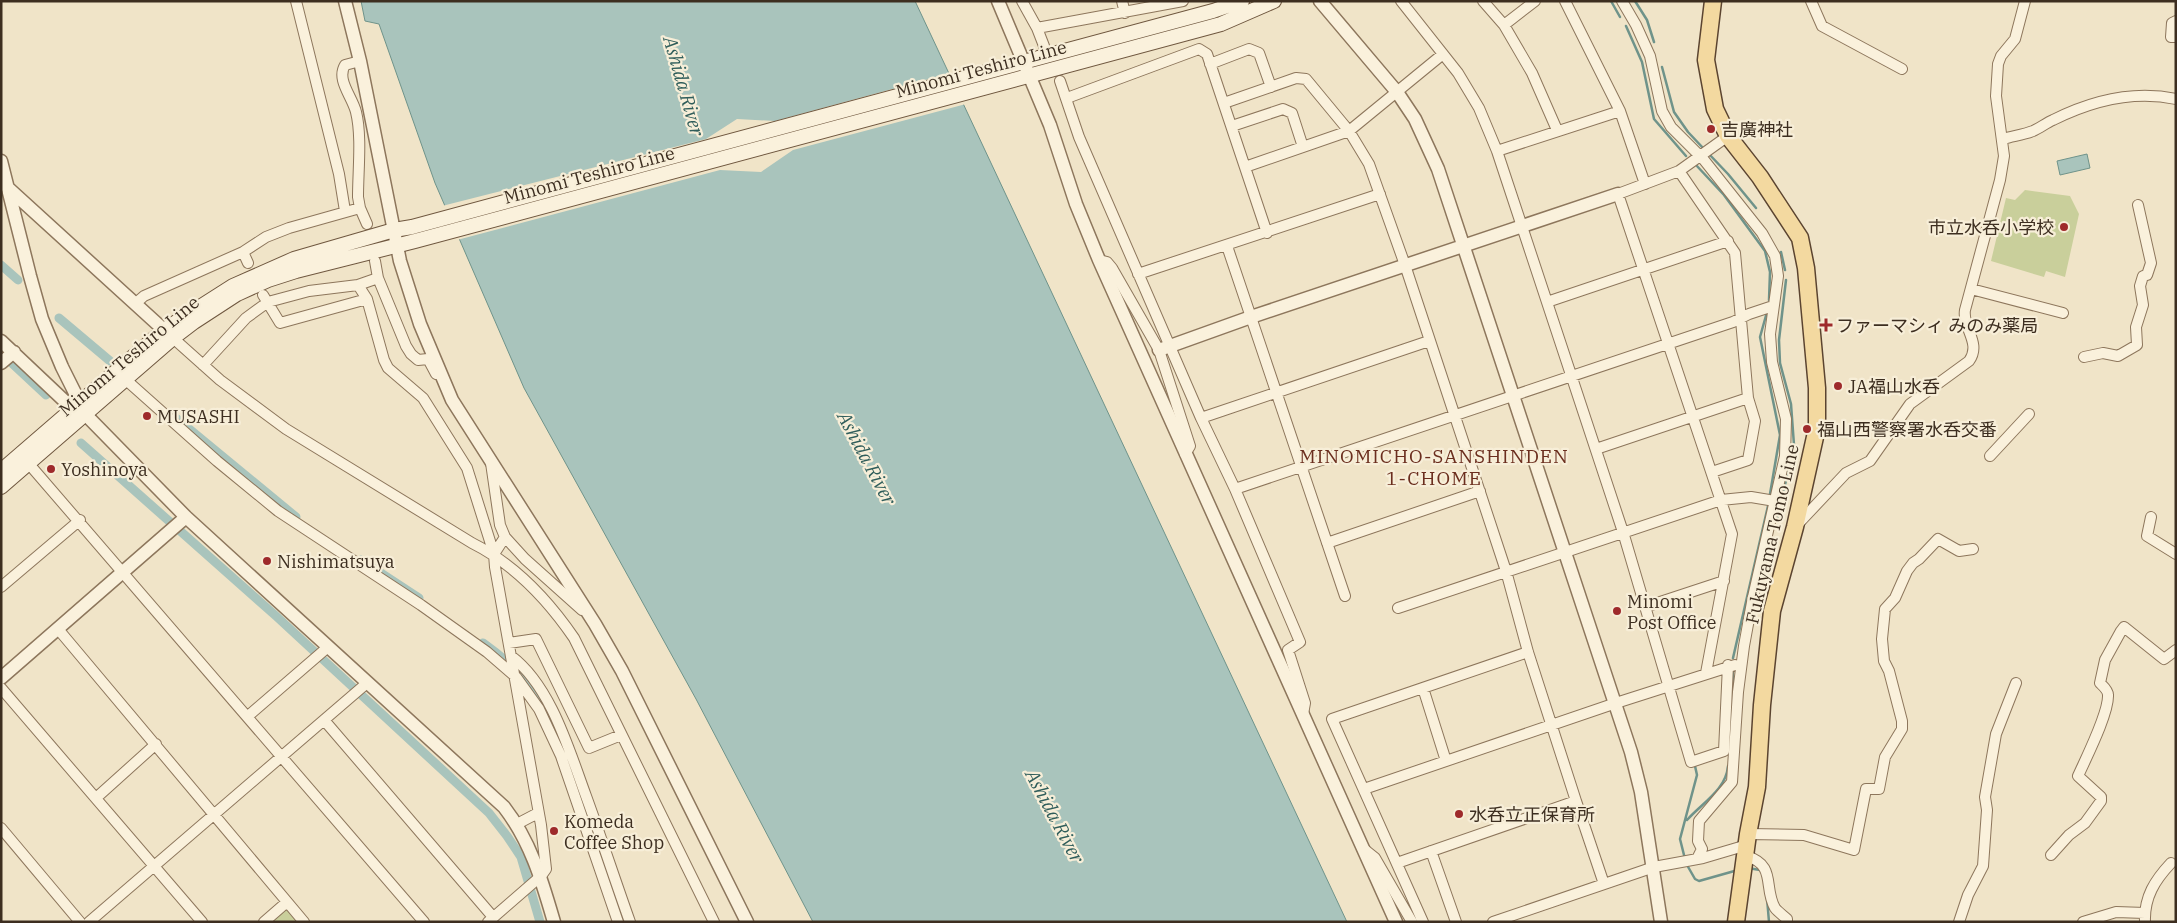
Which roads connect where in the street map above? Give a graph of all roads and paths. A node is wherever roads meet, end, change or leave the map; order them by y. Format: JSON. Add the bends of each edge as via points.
{"nodes":[{"id":1,"x":296,"y":1,"type":"edge"},
{"id":2,"x":345,"y":1,"type":"edge"},
{"id":3,"x":998,"y":1,"type":"edge"},
{"id":4,"x":1022,"y":1,"type":"edge"},
{"id":5,"x":1122,"y":1,"type":"edge"},
{"id":6,"x":1183,"y":1,"type":"edge"},
{"id":7,"x":1242,"y":1,"type":"edge"},
{"id":8,"x":1274,"y":1,"type":"edge"},
{"id":9,"x":1320,"y":1,"type":"edge"},
{"id":10,"x":1401,"y":1,"type":"edge"},
{"id":11,"x":1483,"y":1,"type":"edge"},
{"id":12,"x":1534,"y":1,"type":"edge"},
{"id":13,"x":1565,"y":1,"type":"edge"},
{"id":14,"x":1622,"y":1,"type":"edge"},
{"id":15,"x":1713,"y":1,"type":"edge"},
{"id":16,"x":1810,"y":1,"type":"edge"},
{"id":17,"x":2025,"y":1,"type":"edge"},
{"id":18,"x":1125,"y":13,"type":"junction"},
{"id":19,"x":2176,"y":21,"type":"edge"},
{"id":20,"x":1504,"y":26,"type":"junction"},
{"id":21,"x":1036,"y":28,"type":"junction"},
{"id":22,"x":2176,"y":37,"type":"edge"},
{"id":23,"x":1044,"y":46,"type":"dead end"},
{"id":24,"x":1443,"y":54,"type":"junction"},
{"id":25,"x":360,"y":61,"type":"junction"},
{"id":26,"x":1210,"y":64,"type":"junction"},
{"id":27,"x":1027,"y":69,"type":"junction"},
{"id":28,"x":1902,"y":69,"type":"dead end"},
{"id":29,"x":1007,"y":75,"type":"junction"},
{"id":30,"x":1060,"y":81,"type":"dead end"},
{"id":31,"x":1271,"y":87,"type":"junction"},
{"id":32,"x":1397,"y":92,"type":"junction"},
{"id":33,"x":1067,"y":98,"type":"junction"},
{"id":34,"x":2176,"y":99,"type":"edge"},
{"id":35,"x":1224,"y":103,"type":"junction"},
{"id":36,"x":1620,"y":110,"type":"junction"},
{"id":37,"x":1232,"y":126,"type":"junction"},
{"id":38,"x":1557,"y":130,"type":"junction"},
{"id":39,"x":1349,"y":131,"type":"junction"},
{"id":40,"x":1728,"y":136,"type":"junction"},
{"id":41,"x":2003,"y":138,"type":"junction"},
{"id":42,"x":1303,"y":147,"type":"junction"},
{"id":43,"x":1496,"y":151,"type":"junction"},
{"id":44,"x":1705,"y":153,"type":"junction"},
{"id":45,"x":1,"y":161,"type":"edge"},
{"id":46,"x":1246,"y":167,"type":"junction"},
{"id":47,"x":1679,"y":171,"type":"junction"},
{"id":48,"x":1645,"y":184,"type":"junction"},
{"id":49,"x":5,"y":186,"type":"edge"},
{"id":50,"x":1380,"y":194,"type":"junction"},
{"id":51,"x":1618,"y":194,"type":"junction"},
{"id":52,"x":2138,"y":205,"type":"dead end"},
{"id":53,"x":360,"y":208,"type":"junction"},
{"id":54,"x":345,"y":211,"type":"junction"},
{"id":55,"x":367,"y":224,"type":"dead end"},
{"id":56,"x":1521,"y":227,"type":"junction"},
{"id":57,"x":394,"y":230,"type":"junction"},
{"id":58,"x":1267,"y":233,"type":"junction"},
{"id":59,"x":1728,"y":241,"type":"junction"},
{"id":60,"x":398,"y":244,"type":"junction"},
{"id":61,"x":1227,"y":246,"type":"junction"},
{"id":62,"x":1463,"y":247,"type":"junction"},
{"id":63,"x":243,"y":252,"type":"junction"},
{"id":64,"x":1100,"y":260,"type":"junction"},
{"id":65,"x":375,"y":261,"type":"dead end"},
{"id":66,"x":248,"y":263,"type":"dead end"},
{"id":67,"x":1405,"y":265,"type":"junction"},
{"id":68,"x":1644,"y":269,"type":"junction"},
{"id":69,"x":1138,"y":274,"type":"junction"},
{"id":70,"x":378,"y":278,"type":"junction"},
{"id":71,"x":358,"y":285,"type":"junction"},
{"id":72,"x":1971,"y":289,"type":"junction"},
{"id":73,"x":265,"y":298,"type":"junction"},
{"id":74,"x":367,"y":298,"type":"junction"},
{"id":75,"x":1547,"y":302,"type":"junction"},
{"id":76,"x":136,"y":303,"type":"junction"},
{"id":77,"x":1770,"y":307,"type":"dead end"},
{"id":78,"x":2063,"y":313,"type":"dead end"},
{"id":79,"x":1251,"y":317,"type":"junction"},
{"id":80,"x":1741,"y":318,"type":"junction"},
{"id":81,"x":169,"y":334,"type":"junction"},
{"id":82,"x":1,"y":341,"type":"edge"},
{"id":83,"x":1429,"y":342,"type":"junction"},
{"id":84,"x":1669,"y":343,"type":"junction"},
{"id":85,"x":1164,"y":348,"type":"junction"},
{"id":86,"x":14,"y":352,"type":"junction"},
{"id":87,"x":2084,"y":357,"type":"dead end"},
{"id":88,"x":1,"y":363,"type":"edge"},
{"id":89,"x":203,"y":365,"type":"junction"},
{"id":90,"x":1572,"y":375,"type":"junction"},
{"id":91,"x":124,"y":379,"type":"junction"},
{"id":92,"x":1277,"y":393,"type":"junction"},
{"id":93,"x":1513,"y":395,"type":"junction"},
{"id":94,"x":1748,"y":398,"type":"junction"},
{"id":95,"x":452,"y":400,"type":"junction"},
{"id":96,"x":76,"y":404,"type":"junction"},
{"id":97,"x":86,"y":414,"type":"junction"},
{"id":98,"x":2029,"y":414,"type":"dead end"},
{"id":99,"x":1454,"y":415,"type":"junction"},
{"id":100,"x":1694,"y":417,"type":"junction"},
{"id":101,"x":1200,"y":418,"type":"junction"},
{"id":102,"x":1596,"y":448,"type":"junction"},
{"id":103,"x":1185,"y":454,"type":"junction"},
{"id":104,"x":1990,"y":456,"type":"dead end"},
{"id":105,"x":491,"y":460,"type":"junction"},
{"id":106,"x":29,"y":464,"type":"junction"},
{"id":107,"x":1301,"y":466,"type":"junction"},
{"id":108,"x":1,"y":471,"type":"edge"},
{"id":109,"x":1712,"y":472,"type":"junction"},
{"id":110,"x":1,"y":487,"type":"edge"},
{"id":111,"x":1235,"y":489,"type":"junction"},
{"id":112,"x":1480,"y":491,"type":"junction"},
{"id":113,"x":1721,"y":500,"type":"junction"},
{"id":114,"x":1775,"y":502,"type":"junction"},
{"id":115,"x":186,"y":517,"type":"junction"},
{"id":116,"x":2151,"y":517,"type":"dead end"},
{"id":117,"x":80,"y":520,"type":"junction"},
{"id":118,"x":1795,"y":527,"type":"junction"},
{"id":119,"x":1623,"y":532,"type":"junction"},
{"id":120,"x":505,"y":537,"type":"junction"},
{"id":121,"x":1327,"y":543,"type":"junction"},
{"id":122,"x":1973,"y":549,"type":"dead end"},
{"id":123,"x":1565,"y":551,"type":"junction"},
{"id":124,"x":494,"y":554,"type":"junction"},
{"id":125,"x":2176,"y":554,"type":"edge"},
{"id":126,"x":1506,"y":571,"type":"junction"},
{"id":127,"x":123,"y":572,"type":"junction"},
{"id":128,"x":1724,"y":581,"type":"junction"},
{"id":129,"x":1,"y":587,"type":"edge"},
{"id":130,"x":1345,"y":596,"type":"dead end"},
{"id":131,"x":1398,"y":608,"type":"dead end"},
{"id":132,"x":1645,"y":608,"type":"junction"},
{"id":133,"x":595,"y":624,"type":"junction"},
{"id":134,"x":58,"y":629,"type":"junction"},
{"id":135,"x":509,"y":643,"type":"junction"},
{"id":136,"x":1744,"y":646,"type":"junction"},
{"id":137,"x":328,"y":647,"type":"junction"},
{"id":138,"x":2176,"y":650,"type":"edge"},
{"id":139,"x":1528,"y":652,"type":"junction"},
{"id":140,"x":511,"y":659,"type":"junction"},
{"id":141,"x":1732,"y":665,"type":"junction"},
{"id":142,"x":1706,"y":673,"type":"junction"},
{"id":143,"x":515,"y":675,"type":"junction"},
{"id":144,"x":1,"y":678,"type":"edge"},
{"id":145,"x":367,"y":683,"type":"junction"},
{"id":146,"x":2016,"y":683,"type":"dead end"},
{"id":147,"x":1668,"y":686,"type":"junction"},
{"id":148,"x":1,"y":688,"type":"edge"},
{"id":149,"x":1423,"y":688,"type":"junction"},
{"id":150,"x":1738,"y":692,"type":"junction"},
{"id":151,"x":1616,"y":703,"type":"junction"},
{"id":152,"x":1303,"y":714,"type":"junction"},
{"id":153,"x":248,"y":716,"type":"junction"},
{"id":154,"x":324,"y":720,"type":"junction"},
{"id":155,"x":1552,"y":725,"type":"junction"},
{"id":156,"x":621,"y":735,"type":"junction"},
{"id":157,"x":156,"y":744,"type":"junction"},
{"id":158,"x":282,"y":756,"type":"junction"},
{"id":159,"x":1446,"y":761,"type":"junction"},
{"id":160,"x":1364,"y":789,"type":"junction"},
{"id":161,"x":96,"y":798,"type":"junction"},
{"id":162,"x":1576,"y":802,"type":"junction"},
{"id":163,"x":538,"y":813,"type":"junction"},
{"id":164,"x":214,"y":816,"type":"junction"},
{"id":165,"x":517,"y":824,"type":"junction"},
{"id":166,"x":1,"y":828,"type":"edge"},
{"id":167,"x":1364,"y":850,"type":"junction"},
{"id":168,"x":1431,"y":851,"type":"junction"},
{"id":169,"x":1746,"y":854,"type":"junction"},
{"id":170,"x":2052,"y":855,"type":"dead end"},
{"id":171,"x":1698,"y":857,"type":"junction"},
{"id":172,"x":1397,"y":862,"type":"junction"},
{"id":173,"x":2171,"y":862,"type":"dead end"},
{"id":174,"x":154,"y":867,"type":"junction"},
{"id":175,"x":1654,"y":867,"type":"junction"},
{"id":176,"x":541,"y":876,"type":"junction"},
{"id":177,"x":1604,"y":884,"type":"junction"},
{"id":178,"x":287,"y":902,"type":"junction"},
{"id":179,"x":2145,"y":917,"type":"edge"},
{"id":180,"x":490,"y":919,"type":"edge"},
{"id":181,"x":80,"y":922,"type":"edge"},
{"id":182,"x":89,"y":922,"type":"edge"},
{"id":183,"x":202,"y":922,"type":"edge"},
{"id":184,"x":264,"y":922,"type":"edge"},
{"id":185,"x":304,"y":922,"type":"edge"},
{"id":186,"x":424,"y":922,"type":"edge"},
{"id":187,"x":554,"y":922,"type":"edge"},
{"id":188,"x":618,"y":922,"type":"edge"},
{"id":189,"x":630,"y":922,"type":"edge"},
{"id":190,"x":714,"y":922,"type":"edge"},
{"id":191,"x":747,"y":922,"type":"edge"},
{"id":192,"x":1396,"y":922,"type":"edge"},
{"id":193,"x":1412,"y":922,"type":"edge"},
{"id":194,"x":1423,"y":922,"type":"edge"},
{"id":195,"x":1456,"y":922,"type":"edge"},
{"id":196,"x":1493,"y":922,"type":"edge"},
{"id":197,"x":1661,"y":922,"type":"edge"},
{"id":198,"x":1736,"y":922,"type":"edge"},
{"id":199,"x":1787,"y":922,"type":"edge"},
{"id":200,"x":1959,"y":922,"type":"edge"},
{"id":201,"x":2083,"y":922,"type":"edge"}],
"edges":[{"from":1,"to":54,"type":"street","via":[[339,174]]},
{"from":2,"to":25,"type":"street"},
{"from":3,"to":27,"type":"street"},
{"from":4,"to":21,"type":"street"},
{"from":5,"to":18,"type":"street"},
{"from":6,"to":18,"type":"street"},
{"from":7,"to":27,"type":"main road","name":"Minomi Teshiro Line"},
{"from":8,"to":27,"type":"main road","name":"Minomi Teshiro Line","via":[[1221,24]]},
{"from":9,"to":32,"type":"street"},
{"from":10,"to":24,"type":"street"},
{"from":11,"to":20,"type":"street"},
{"from":12,"to":20,"type":"street"},
{"from":13,"to":36,"type":"street"},
{"from":14,"to":44,"type":"street","via":[[1650,56],[1662,111],[1671,127]]},
{"from":15,"to":40,"type":"main road","name":"Fukuyama Tomo Line","via":[[1706,60],[1715,109]]},
{"from":16,"to":28,"type":"street","via":[[1822,26]]},
{"from":17,"to":41,"type":"street","via":[[2015,39],[2000,56],[1996,74]]},
{"from":18,"to":21,"type":"street"},
{"from":19,"to":22,"type":"street","via":[[2172,23],[2171,37]]},
{"from":20,"to":38,"type":"street","via":[[1532,73]]},
{"from":21,"to":23,"type":"street"},
{"from":24,"to":32,"type":"street"},
{"from":24,"to":43,"type":"street","via":[[1479,108]]},
{"from":25,"to":53,"type":"street","via":[[345,65],[342,79],[356,113]]},
{"from":25,"to":57,"type":"street"},
{"from":26,"to":31,"type":"street","via":[[1249,49],[1258,53]]},
{"from":26,"to":33,"type":"street","via":[[1207,54],[1199,49]]},
{"from":26,"to":35,"type":"street"},
{"from":27,"to":29,"type":"main road","name":"Minomi Teshiro Line"},
{"from":27,"to":64,"type":"street"},
{"from":29,"to":57,"type":"main road","name":"Minomi Teshiro Line"},
{"from":29,"to":60,"type":"main road","name":"Minomi Teshiro Line"},
{"from":30,"to":33,"type":"street"},
{"from":31,"to":35,"type":"street"},
{"from":31,"to":39,"type":"street","via":[[1296,78],[1306,80]]},
{"from":32,"to":39,"type":"street"},
{"from":32,"to":62,"type":"street","via":[[1415,119],[1438,170]]},
{"from":33,"to":69,"type":"street","via":[[1079,137]]},
{"from":34,"to":41,"type":"street","via":[[2159,95],[2119,97],[2078,109],[2033,131]]},
{"from":35,"to":37,"type":"street"},
{"from":36,"to":38,"type":"street"},
{"from":36,"to":48,"type":"street"},
{"from":37,"to":42,"type":"street","via":[[1282,110],[1292,113]]},
{"from":37,"to":46,"type":"street"},
{"from":38,"to":43,"type":"street"},
{"from":39,"to":42,"type":"street"},
{"from":39,"to":50,"type":"street","via":[[1369,164]]},
{"from":40,"to":44,"type":"street"},
{"from":40,"to":118,"type":"main road","name":"Fukuyama Tomo Line","via":[[1800,238],[1806,268],[1818,388],[1817,428]]},
{"from":41,"to":72,"type":"street","via":[[2000,180]]},
{"from":42,"to":46,"type":"street"},
{"from":43,"to":56,"type":"street"},
{"from":44,"to":47,"type":"street"},
{"from":44,"to":114,"type":"street","via":[[1775,256],[1778,276],[1770,334],[1772,362],[1786,419],[1786,437]]},
{"from":45,"to":49,"type":"street"},
{"from":46,"to":58,"type":"street"},
{"from":47,"to":48,"type":"street"},
{"from":47,"to":59,"type":"street"},
{"from":48,"to":51,"type":"street"},
{"from":49,"to":76,"type":"street"},
{"from":49,"to":96,"type":"street","via":[[42,319]]},
{"from":50,"to":58,"type":"street"},
{"from":50,"to":67,"type":"street"},
{"from":51,"to":56,"type":"street"},
{"from":51,"to":68,"type":"street"},
{"from":52,"to":87,"type":"street","via":[[2151,264],[2140,286],[2143,305],[2136,327],[2137,345],[2118,356],[2103,353]]},
{"from":53,"to":54,"type":"street"},
{"from":53,"to":55,"type":"street"},
{"from":54,"to":63,"type":"street","via":[[266,237]]},
{"from":56,"to":62,"type":"street"},
{"from":56,"to":75,"type":"street"},
{"from":57,"to":60,"type":"street"},
{"from":57,"to":81,"type":"main road","name":"Minomi Teshiro Line","via":[[265,270],[233,286]]},
{"from":58,"to":61,"type":"street"},
{"from":59,"to":68,"type":"street"},
{"from":59,"to":80,"type":"street","via":[[1735,254]]},
{"from":60,"to":81,"type":"main road","name":"Minomi Teshiro Line","via":[[268,280],[237,294]]},
{"from":60,"to":95,"type":"street","via":[[410,296]]},
{"from":61,"to":69,"type":"street"},
{"from":61,"to":79,"type":"street"},
{"from":62,"to":67,"type":"street"},
{"from":62,"to":93,"type":"street"},
{"from":63,"to":66,"type":"street"},
{"from":63,"to":76,"type":"street","via":[[144,296]]},
{"from":64,"to":85,"type":"street","via":[[1112,268]]},
{"from":64,"to":103,"type":"street"},
{"from":65,"to":70,"type":"street"},
{"from":67,"to":79,"type":"street"},
{"from":67,"to":83,"type":"street"},
{"from":68,"to":75,"type":"street"},
{"from":68,"to":84,"type":"street"},
{"from":69,"to":85,"type":"street"},
{"from":70,"to":71,"type":"street"},
{"from":70,"to":95,"type":"street","via":[[406,346],[418,360],[428,359]]},
{"from":71,"to":73,"type":"street"},
{"from":71,"to":74,"type":"street"},
{"from":72,"to":78,"type":"street"},
{"from":72,"to":118,"type":"street","via":[[1964,315],[1975,350],[1969,361],[1910,404],[1870,461],[1846,473]]},
{"from":73,"to":74,"type":"street","via":[[280,323]]},
{"from":73,"to":89,"type":"street"},
{"from":74,"to":124,"type":"street","via":[[388,368],[423,398],[467,468]]},
{"from":75,"to":90,"type":"street"},
{"from":76,"to":81,"type":"street"},
{"from":77,"to":80,"type":"street"},
{"from":79,"to":85,"type":"street"},
{"from":79,"to":92,"type":"street"},
{"from":80,"to":84,"type":"street"},
{"from":80,"to":94,"type":"street"},
{"from":81,"to":89,"type":"street"},
{"from":81,"to":91,"type":"main road","name":"Minomi Teshiro Line"},
{"from":81,"to":96,"type":"main road","name":"Minomi Teshiro Line"},
{"from":82,"to":86,"type":"street"},
{"from":83,"to":92,"type":"street"},
{"from":83,"to":99,"type":"street"},
{"from":84,"to":90,"type":"street"},
{"from":84,"to":100,"type":"street"},
{"from":85,"to":101,"type":"street"},
{"from":85,"to":103,"type":"street","via":[[1190,446]]},
{"from":86,"to":88,"type":"street"},
{"from":86,"to":96,"type":"street"},
{"from":89,"to":124,"type":"street","via":[[286,429]]},
{"from":90,"to":93,"type":"street"},
{"from":90,"to":102,"type":"street"},
{"from":91,"to":97,"type":"main road","name":"Minomi Teshiro Line"},
{"from":91,"to":143,"type":"street","via":[[278,511],[421,605]]},
{"from":92,"to":101,"type":"street"},
{"from":92,"to":107,"type":"street"},
{"from":93,"to":99,"type":"street"},
{"from":93,"to":123,"type":"street"},
{"from":94,"to":100,"type":"street"},
{"from":94,"to":109,"type":"street","via":[[1755,420],[1748,460]]},
{"from":95,"to":105,"type":"street"},
{"from":96,"to":97,"type":"street"},
{"from":96,"to":108,"type":"main road","name":"Minomi Teshiro Line"},
{"from":97,"to":106,"type":"main road","name":"Minomi Teshiro Line"},
{"from":97,"to":115,"type":"street"},
{"from":98,"to":104,"type":"street"},
{"from":99,"to":107,"type":"street"},
{"from":99,"to":112,"type":"street"},
{"from":100,"to":102,"type":"street"},
{"from":100,"to":109,"type":"street"},
{"from":101,"to":111,"type":"street"},
{"from":102,"to":119,"type":"street"},
{"from":103,"to":152,"type":"street"},
{"from":105,"to":120,"type":"street","via":[[500,525]]},
{"from":105,"to":133,"type":"street"},
{"from":106,"to":110,"type":"main road","name":"Minomi Teshiro Line"},
{"from":106,"to":117,"type":"street"},
{"from":107,"to":111,"type":"street"},
{"from":107,"to":121,"type":"street"},
{"from":109,"to":113,"type":"street"},
{"from":111,"to":152,"type":"street","via":[[1300,642],[1288,650],[1305,703]]},
{"from":112,"to":121,"type":"street"},
{"from":112,"to":126,"type":"street"},
{"from":113,"to":114,"type":"street","via":[[1750,497]]},
{"from":113,"to":119,"type":"street"},
{"from":113,"to":128,"type":"street","via":[[1732,534]]},
{"from":114,"to":136,"type":"street"},
{"from":115,"to":127,"type":"street"},
{"from":115,"to":137,"type":"street"},
{"from":116,"to":125,"type":"street","via":[[2147,536]]},
{"from":117,"to":127,"type":"street"},
{"from":117,"to":129,"type":"street"},
{"from":118,"to":169,"type":"main road","name":"Fukuyama Tomo Line","via":[[1772,611],[1757,787]]},
{"from":119,"to":123,"type":"street"},
{"from":119,"to":132,"type":"street"},
{"from":120,"to":124,"type":"street"},
{"from":120,"to":133,"type":"street"},
{"from":121,"to":130,"type":"street"},
{"from":122,"to":169,"type":"street","via":[[1959,551],[1938,539],[1907,570],[1895,598],[1885,609],[1884,661],[1890,671],[1902,729],[1885,757],[1879,789],[1866,789],[1854,850],[1804,835]]},
{"from":123,"to":126,"type":"street"},
{"from":123,"to":151,"type":"street"},
{"from":124,"to":135,"type":"street"},
{"from":124,"to":156,"type":"street","via":[[563,622]]},
{"from":126,"to":131,"type":"street"},
{"from":126,"to":139,"type":"street"},
{"from":127,"to":134,"type":"street"},
{"from":127,"to":153,"type":"street"},
{"from":128,"to":132,"type":"street"},
{"from":128,"to":142,"type":"street"},
{"from":132,"to":147,"type":"street"},
{"from":133,"to":191,"type":"street"},
{"from":134,"to":144,"type":"street"},
{"from":134,"to":157,"type":"street"},
{"from":135,"to":140,"type":"street"},
{"from":135,"to":156,"type":"street","via":[[536,639],[589,748]]},
{"from":136,"to":141,"type":"street"},
{"from":136,"to":150,"type":"street"},
{"from":137,"to":145,"type":"street"},
{"from":137,"to":153,"type":"street"},
{"from":138,"to":170,"type":"street","via":[[2164,659],[2124,627],[2121,631],[2105,660],[2100,683],[2108,696],[2078,776],[2101,796],[2101,801],[2085,823],[2068,835]]},
{"from":139,"to":149,"type":"street"},
{"from":139,"to":155,"type":"street"},
{"from":140,"to":143,"type":"street"},
{"from":140,"to":189,"type":"street","via":[[520,663],[554,714]]},
{"from":141,"to":142,"type":"street"},
{"from":141,"to":147,"type":"street","via":[[1724,751],[1691,762]]},
{"from":141,"to":150,"type":"street"},
{"from":142,"to":147,"type":"street"},
{"from":143,"to":163,"type":"street"},
{"from":143,"to":188,"type":"street","via":[[539,708],[561,756]]},
{"from":145,"to":154,"type":"street"},
{"from":145,"to":165,"type":"street","via":[[498,801]]},
{"from":146,"to":200,"type":"street","via":[[1996,734],[1985,797],[1988,810],[1984,866]]},
{"from":147,"to":151,"type":"street"},
{"from":148,"to":161,"type":"street"},
{"from":149,"to":159,"type":"street"},
{"from":149,"to":160,"type":"street","via":[[1332,719]]},
{"from":150,"to":171,"type":"street","via":[[1732,782],[1700,822],[1698,841],[1702,849]]},
{"from":151,"to":155,"type":"street"},
{"from":151,"to":175,"type":"street","via":[[1641,792]]},
{"from":152,"to":167,"type":"street"},
{"from":153,"to":158,"type":"street"},
{"from":154,"to":158,"type":"street"},
{"from":154,"to":180,"type":"street"},
{"from":155,"to":159,"type":"street"},
{"from":155,"to":162,"type":"street"},
{"from":156,"to":190,"type":"street"},
{"from":157,"to":161,"type":"street"},
{"from":157,"to":164,"type":"street"},
{"from":158,"to":164,"type":"street"},
{"from":158,"to":186,"type":"street"},
{"from":159,"to":160,"type":"street"},
{"from":160,"to":172,"type":"street"},
{"from":161,"to":174,"type":"street"},
{"from":162,"to":168,"type":"street"},
{"from":162,"to":177,"type":"street"},
{"from":163,"to":165,"type":"street"},
{"from":163,"to":176,"type":"street","via":[[546,869]]},
{"from":164,"to":174,"type":"street"},
{"from":164,"to":178,"type":"street"},
{"from":165,"to":176,"type":"street"},
{"from":166,"to":181,"type":"street"},
{"from":167,"to":192,"type":"street"},
{"from":167,"to":193,"type":"street","via":[[1375,858]]},
{"from":168,"to":172,"type":"street"},
{"from":168,"to":195,"type":"street"},
{"from":169,"to":171,"type":"street"},
{"from":169,"to":198,"type":"main road","name":"Fukuyama Tomo Line"},
{"from":169,"to":199,"type":"street","via":[[1762,864],[1768,873],[1776,909]]},
{"from":171,"to":175,"type":"street"},
{"from":172,"to":194,"type":"street"},
{"from":173,"to":179,"type":"street","via":[[2152,886]]},
{"from":174,"to":182,"type":"street"},
{"from":174,"to":183,"type":"street"},
{"from":175,"to":177,"type":"street"},
{"from":175,"to":197,"type":"street"},
{"from":176,"to":180,"type":"street"},
{"from":176,"to":187,"type":"street"},
{"from":177,"to":196,"type":"street"},
{"from":178,"to":184,"type":"street"},
{"from":178,"to":185,"type":"street"},
{"from":179,"to":201,"type":"street","via":[[2116,912]]}]}
